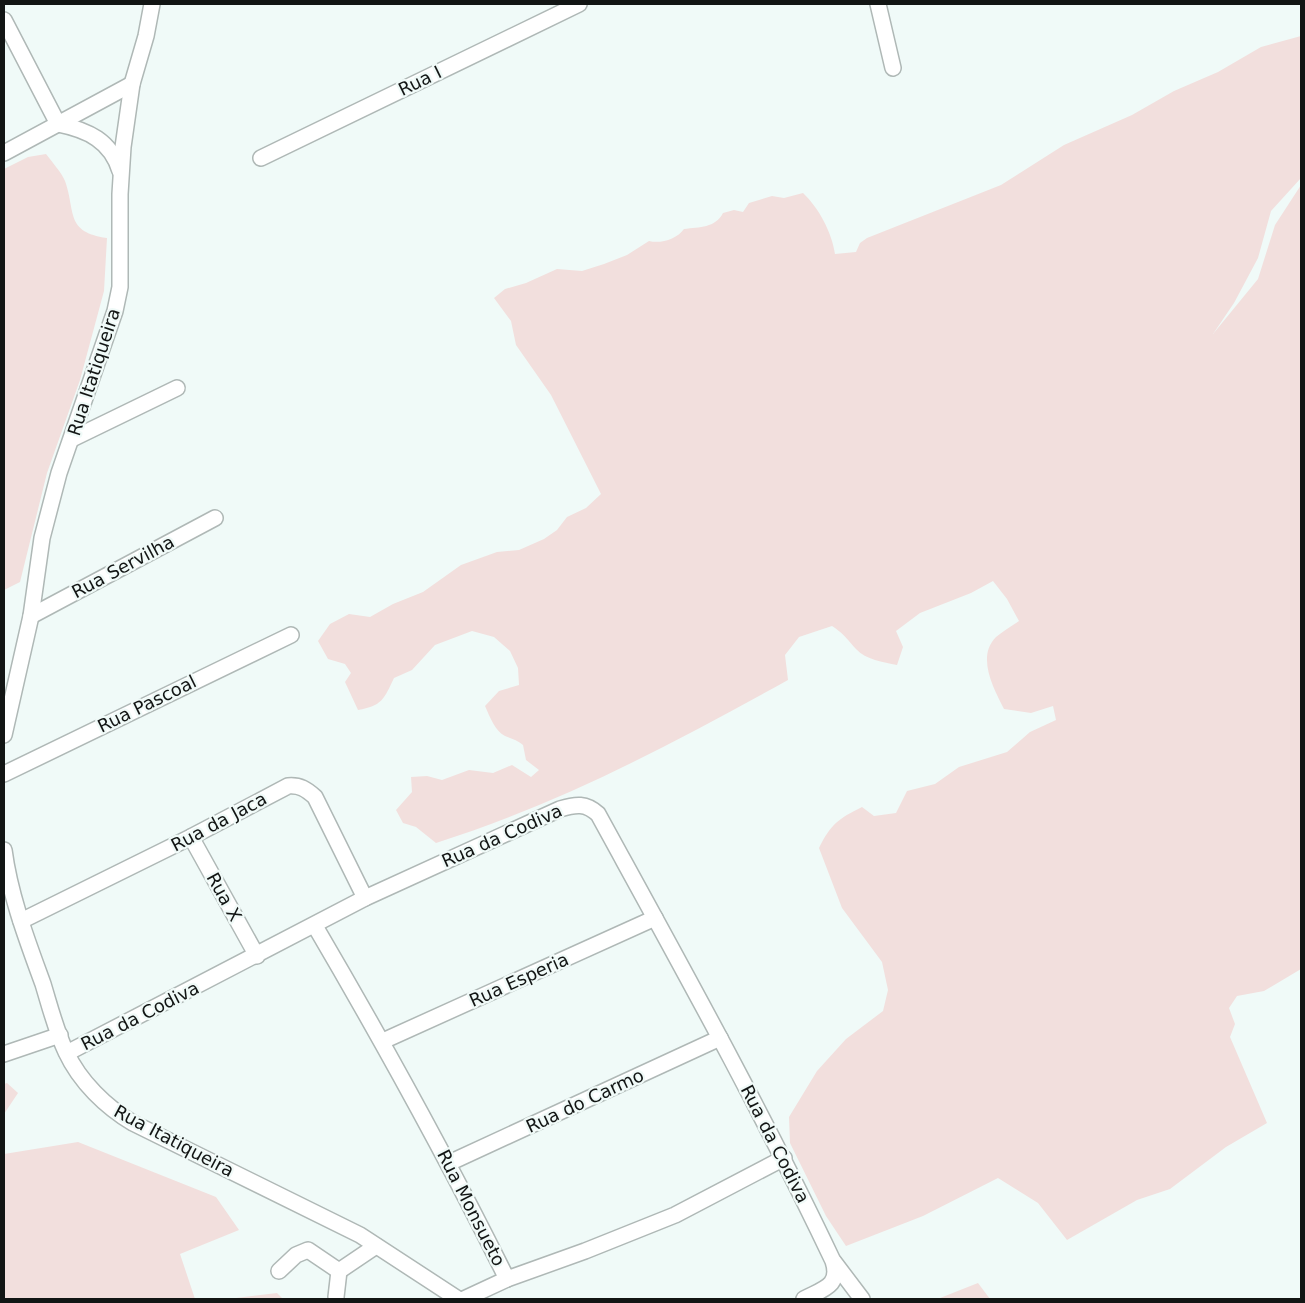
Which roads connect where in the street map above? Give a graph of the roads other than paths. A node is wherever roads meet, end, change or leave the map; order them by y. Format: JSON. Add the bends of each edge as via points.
{"nodes":[{"id":1,"x":152,"y":4,"type":"edge"},
{"id":2,"x":580,"y":4,"type":"edge"},
{"id":3,"x":878,"y":4,"type":"edge"},
{"id":4,"x":4,"y":20,"type":"edge"},
{"id":5,"x":894,"y":68,"type":"dead end"},
{"id":6,"x":132,"y":84,"type":"junction"},
{"id":7,"x":58,"y":124,"type":"junction"},
{"id":8,"x":4,"y":153,"type":"edge"},
{"id":9,"x":261,"y":158,"type":"dead end"},
{"id":10,"x":120,"y":194,"type":"junction"},
{"id":11,"x":177,"y":388,"type":"dead end"},
{"id":12,"x":72,"y":439,"type":"junction"},
{"id":13,"x":215,"y":518,"type":"dead end"},
{"id":14,"x":31,"y":616,"type":"junction"},
{"id":15,"x":291,"y":635,"type":"dead end"},
{"id":16,"x":4,"y":735,"type":"edge"},
{"id":17,"x":4,"y":774,"type":"edge"},
{"id":18,"x":191,"y":837,"type":"junction"},
{"id":19,"x":4,"y":850,"type":"edge"},
{"id":20,"x":6,"y":879,"type":"edge"},
{"id":21,"x":365,"y":898,"type":"junction"},
{"id":22,"x":655,"y":918,"type":"junction"},
{"id":23,"x":21,"y":920,"type":"junction"},
{"id":24,"x":315,"y":926,"type":"junction"},
{"id":25,"x":257,"y":956,"type":"junction"},
{"id":26,"x":60,"y":1035,"type":"junction"},
{"id":27,"x":720,"y":1038,"type":"junction"},
{"id":28,"x":382,"y":1041,"type":"junction"},
{"id":29,"x":67,"y":1053,"type":"junction"},
{"id":30,"x":4,"y":1054,"type":"edge"},
{"id":31,"x":784,"y":1158,"type":"junction"},
{"id":32,"x":449,"y":1163,"type":"junction"},
{"id":33,"x":376,"y":1246,"type":"junction"},
{"id":34,"x":833,"y":1261,"type":"junction"},
{"id":35,"x":280,"y":1270,"type":"dead end"},
{"id":36,"x":339,"y":1271,"type":"junction"},
{"id":37,"x":507,"y":1278,"type":"junction"},
{"id":38,"x":336,"y":1297,"type":"dead end"},
{"id":39,"x":458,"y":1299,"type":"edge"},
{"id":40,"x":464,"y":1299,"type":"edge"},
{"id":41,"x":804,"y":1299,"type":"edge"},
{"id":42,"x":862,"y":1299,"type":"edge"}],
"edges":[{"from":1,"to":6,"type":"street","name":"Rua Itatiqueira"},
{"from":2,"to":9,"type":"street","name":"Rua I"},
{"from":3,"to":5,"type":"street"},
{"from":4,"to":7,"type":"street"},
{"from":6,"to":7,"type":"street"},
{"from":6,"to":10,"type":"street","name":"Rua Itatiqueira"},
{"from":7,"to":8,"type":"street"},
{"from":7,"to":10,"type":"street","via":[[77,128],[106,144],[116,156],[121,174]]},
{"from":10,"to":12,"type":"street","name":"Rua Itatiqueira","via":[[120,270],[115,311]]},
{"from":11,"to":12,"type":"street"},
{"from":12,"to":14,"type":"street","name":"Rua Itatiqueira","via":[[59,473],[42,538]]},
{"from":13,"to":14,"type":"street","name":"Rua Servilha"},
{"from":14,"to":16,"type":"street","name":"Rua Itatiqueira"},
{"from":15,"to":17,"type":"street","name":"Rua Pascoal"},
{"from":18,"to":21,"type":"street","name":"Rua da Jaca","via":[[288,786],[306,789],[315,797]]},
{"from":18,"to":23,"type":"street","name":"Rua da Jaca"},
{"from":18,"to":25,"type":"street","name":"Rua X"},
{"from":19,"to":20,"type":"street","name":"Rua Itatiqueira"},
{"from":20,"to":23,"type":"street","name":"Rua Itatiqueira"},
{"from":21,"to":22,"type":"street","name":"Rua da Codiva","via":[[560,809],[580,805],[598,814]]},
{"from":21,"to":24,"type":"street","name":"Rua da Codiva"},
{"from":22,"to":27,"type":"street","name":"Rua da Codiva"},
{"from":22,"to":28,"type":"street","name":"Rua Esperia"},
{"from":23,"to":26,"type":"street","name":"Rua Itatiqueira"},
{"from":24,"to":25,"type":"street","name":"Rua da Codiva"},
{"from":24,"to":28,"type":"street","name":"Rua Monsueto"},
{"from":25,"to":29,"type":"street","name":"Rua da Codiva"},
{"from":26,"to":29,"type":"street","name":"Rua Itatiqueira"},
{"from":26,"to":30,"type":"street"},
{"from":27,"to":31,"type":"street","name":"Rua da Codiva"},
{"from":27,"to":32,"type":"street","name":"Rua do Carmo"},
{"from":28,"to":32,"type":"street","name":"Rua Monsueto"},
{"from":29,"to":33,"type":"street","name":"Rua Itatiqueira","via":[[94,1092],[114,1111]]},
{"from":31,"to":34,"type":"street","name":"Rua da Codiva"},
{"from":31,"to":37,"type":"street","name":"Rua Monsueto","via":[[675,1215]]},
{"from":32,"to":37,"type":"street","name":"Rua Monsueto"},
{"from":33,"to":36,"type":"street"},
{"from":33,"to":39,"type":"street","name":"Rua Itatiqueira"},
{"from":34,"to":41,"type":"street","via":[[835,1279],[829,1287]]},
{"from":34,"to":42,"type":"street","name":"Rua da Codiva"},
{"from":35,"to":36,"type":"street","via":[[296,1255],[308,1250]]},
{"from":36,"to":38,"type":"street"},
{"from":37,"to":40,"type":"street"}]}
